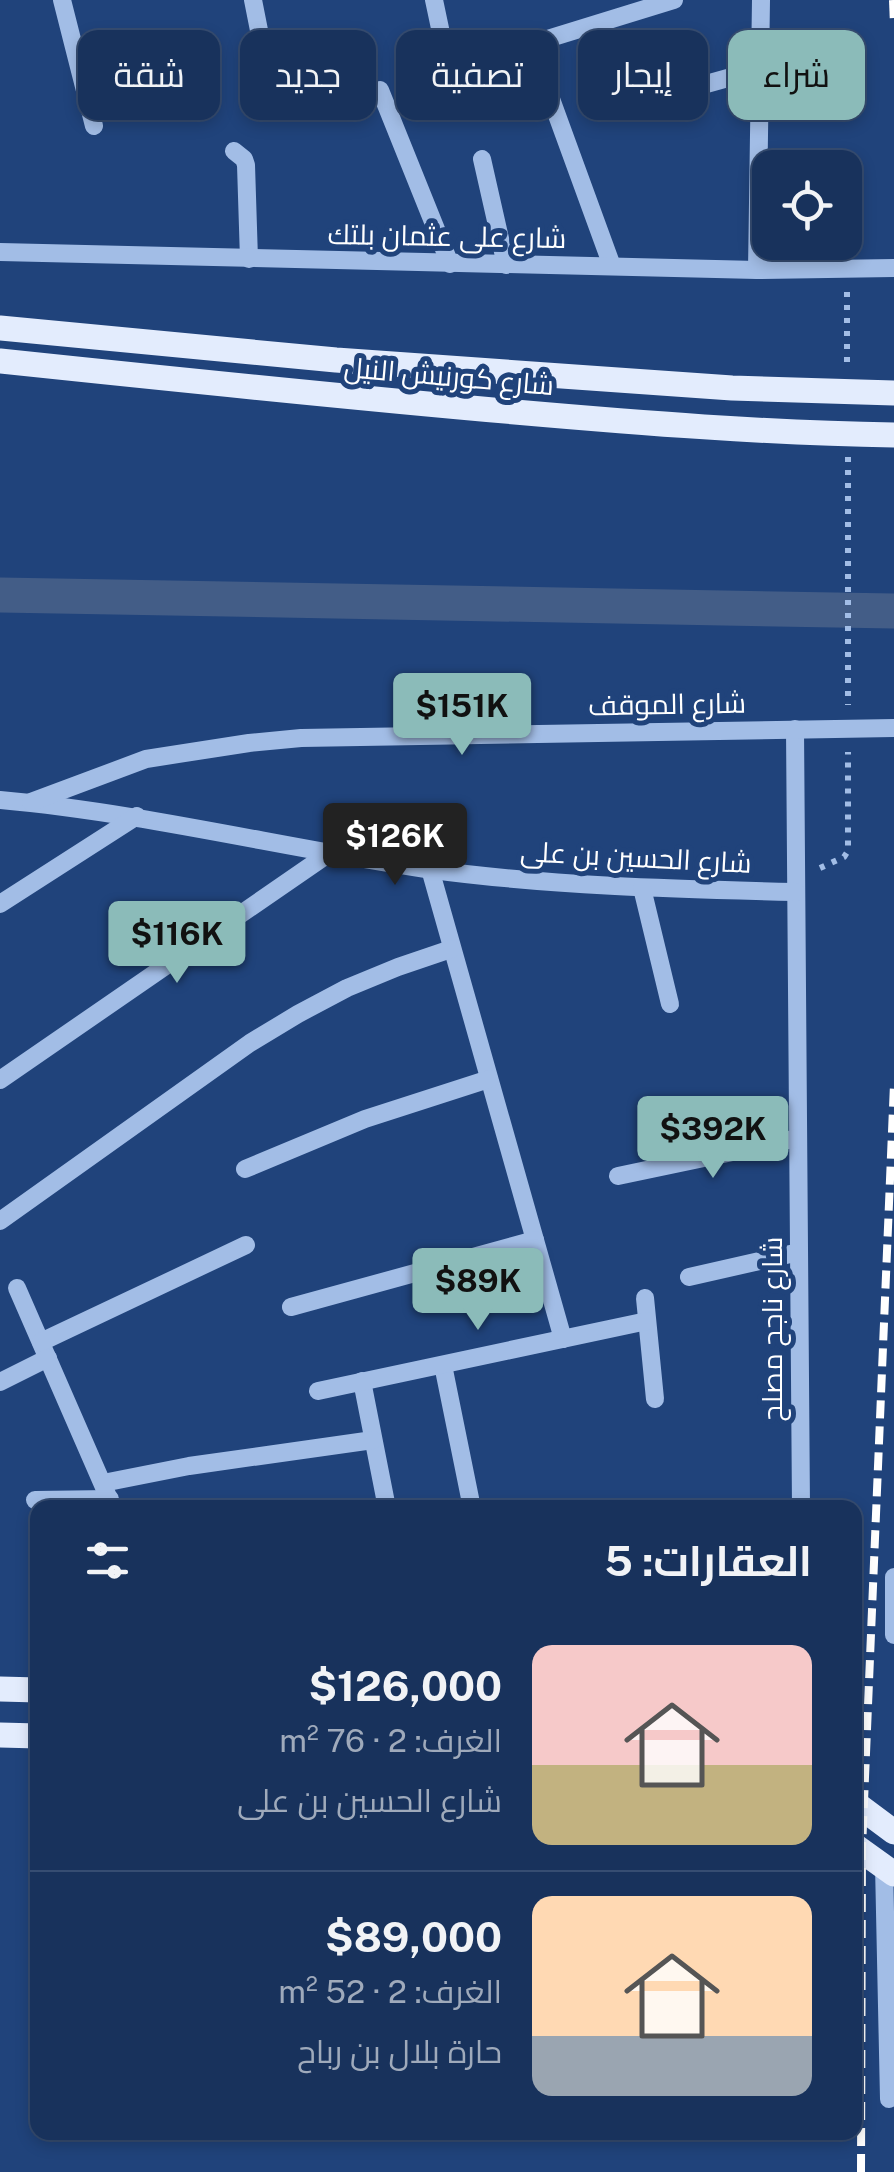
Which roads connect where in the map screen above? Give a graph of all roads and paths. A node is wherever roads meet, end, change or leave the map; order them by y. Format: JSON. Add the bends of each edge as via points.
{"nodes":[{"id":1,"x":62,"y":0,"type":"edge"},
{"id":2,"x":253,"y":0,"type":"edge"},
{"id":3,"x":434,"y":0,"type":"edge"},
{"id":4,"x":674,"y":0,"type":"edge"},
{"id":5,"x":761,"y":0,"type":"edge"},
{"id":6,"x":259,"y":30,"type":"edge"},
{"id":7,"x":440,"y":30,"type":"edge"},
{"id":8,"x":761,"y":30,"type":"edge"},
{"id":9,"x":558,"y":36,"type":"edge"},
{"id":10,"x":78,"y":63,"type":"edge"},
{"id":11,"x":380,"y":90,"type":"dead end"},
{"id":12,"x":558,"y":118,"type":"edge"},
{"id":13,"x":92,"y":120,"type":"edge"},
{"id":14,"x":759,"y":120,"type":"edge"},
{"id":15,"x":94,"y":126,"type":"dead end"},
{"id":16,"x":234,"y":151,"type":"dead end"},
{"id":17,"x":482,"y":159,"type":"dead end"},
{"id":18,"x":0,"y":252,"type":"edge"},
{"id":19,"x":249,"y":259,"type":"junction"},
{"id":20,"x":450,"y":264,"type":"junction"},
{"id":21,"x":506,"y":265,"type":"junction"},
{"id":22,"x":612,"y":266,"type":"junction"},
{"id":23,"x":894,"y":268,"type":"edge"},
{"id":24,"x":757,"y":270,"type":"junction"},
{"id":25,"x":847,"y":282,"type":"dead end"},
{"id":26,"x":0,"y":328,"type":"edge"},
{"id":27,"x":0,"y":360,"type":"edge"},
{"id":28,"x":848,"y":380,"type":"dead end"},
{"id":29,"x":894,"y":393,"type":"edge"},
{"id":30,"x":894,"y":435,"type":"edge"},
{"id":31,"x":848,"y":439,"type":"dead end"},
{"id":32,"x":848,"y":714,"type":"dead end"},
{"id":33,"x":894,"y":728,"type":"edge"},
{"id":34,"x":794,"y":729,"type":"junction"},
{"id":35,"x":848,"y":752,"type":"dead end"},
{"id":36,"x":0,"y":800,"type":"edge"},
{"id":37,"x":30,"y":802,"type":"junction"},
{"id":38,"x":137,"y":816,"type":"junction"},
{"id":39,"x":848,"y":850,"type":"dead end"},
{"id":40,"x":328,"y":854,"type":"junction"},
{"id":41,"x":430,"y":869,"type":"junction"},
{"id":42,"x":642,"y":888,"type":"junction"},
{"id":43,"x":796,"y":892,"type":"junction"},
{"id":44,"x":0,"y":904,"type":"edge"},
{"id":45,"x":452,"y":949,"type":"junction"},
{"id":46,"x":670,"y":1004,"type":"dead end"},
{"id":47,"x":489,"y":1079,"type":"junction"},
{"id":48,"x":0,"y":1080,"type":"edge"},
{"id":49,"x":798,"y":1138,"type":"junction"},
{"id":50,"x":245,"y":1168,"type":"dead end"},
{"id":51,"x":618,"y":1176,"type":"dead end"},
{"id":52,"x":0,"y":1221,"type":"edge"},
{"id":53,"x":535,"y":1240,"type":"junction"},
{"id":54,"x":246,"y":1245,"type":"dead end"},
{"id":55,"x":799,"y":1252,"type":"junction"},
{"id":56,"x":689,"y":1276,"type":"dead end"},
{"id":57,"x":16,"y":1288,"type":"dead end"},
{"id":58,"x":645,"y":1298,"type":"dead end"},
{"id":59,"x":291,"y":1308,"type":"dead end"},
{"id":60,"x":648,"y":1321,"type":"junction"},
{"id":61,"x":563,"y":1339,"type":"junction"},
{"id":62,"x":44,"y":1350,"type":"junction"},
{"id":63,"x":442,"y":1364,"type":"junction"},
{"id":64,"x":362,"y":1381,"type":"junction"},
{"id":65,"x":0,"y":1382,"type":"edge"},
{"id":66,"x":318,"y":1391,"type":"dead end"},
{"id":67,"x":655,"y":1400,"type":"dead end"},
{"id":68,"x":374,"y":1440,"type":"junction"},
{"id":69,"x":109,"y":1496,"type":"edge"},
{"id":70,"x":36,"y":1500,"type":"dead end"},
{"id":71,"x":385,"y":1500,"type":"edge"},
{"id":72,"x":470,"y":1500,"type":"edge"},
{"id":73,"x":802,"y":1500,"type":"edge"},
{"id":74,"x":894,"y":1577,"type":"edge"},
{"id":75,"x":894,"y":1631,"type":"edge"},
{"id":76,"x":0,"y":1689,"type":"edge"},
{"id":77,"x":30,"y":1690,"type":"edge"},
{"id":78,"x":0,"y":1734,"type":"edge"},
{"id":79,"x":30,"y":1736,"type":"edge"},
{"id":80,"x":862,"y":1808,"type":"edge"},
{"id":81,"x":894,"y":1832,"type":"edge"},
{"id":82,"x":862,"y":1851,"type":"edge"},
{"id":83,"x":889,"y":1869,"type":"edge"},
{"id":84,"x":889,"y":2100,"type":"dead end"}],
"edges":[{"from":1,"to":10,"type":"street"},
{"from":2,"to":6,"type":"street"},
{"from":3,"to":7,"type":"street"},
{"from":4,"to":9,"type":"street"},
{"from":5,"to":8,"type":"street"},
{"from":11,"to":20,"type":"street"},
{"from":12,"to":22,"type":"street"},
{"from":13,"to":15,"type":"street"},
{"from":14,"to":24,"type":"street"},
{"from":16,"to":19,"type":"street","via":[[246,164]]},
{"from":17,"to":21,"type":"street"},
{"from":18,"to":19,"type":"street","name":"شارع على عثمان بلتك"},
{"from":19,"to":20,"type":"street","name":"شارع على عثمان بلتك"},
{"from":20,"to":21,"type":"street","name":"شارع على عثمان بلتك"},
{"from":21,"to":22,"type":"street","name":"شارع على عثمان بلتك"},
{"from":22,"to":24,"type":"street","name":"شارع على عثمان بلتك"},
{"from":23,"to":24,"type":"street","name":"شارع على عثمان بلتك"},
{"from":25,"to":28,"type":"path"},
{"from":26,"to":29,"type":"main road","name":"شارع كورنيش النيل","via":[[336,360]]},
{"from":27,"to":30,"type":"main road","name":"شارع كورنيش النيل","via":[[673,425]]},
{"from":31,"to":32,"type":"path"},
{"from":33,"to":34,"type":"street","name":"شارع الموقف"},
{"from":34,"to":37,"type":"street","name":"شارع الموقف","via":[[249,742],[146,759]]},
{"from":34,"to":43,"type":"street","name":"شارع ناجح مصلح"},
{"from":35,"to":39,"type":"path"},
{"from":36,"to":37,"type":"street","name":"شارع الحسين بن على"},
{"from":37,"to":38,"type":"street","name":"شارع الحسين بن على"},
{"from":38,"to":40,"type":"street","name":"شارع الحسين بن على"},
{"from":38,"to":44,"type":"street"},
{"from":40,"to":41,"type":"street","name":"شارع الحسين بن على"},
{"from":40,"to":48,"type":"street"},
{"from":41,"to":42,"type":"street","name":"شارع الحسين بن على"},
{"from":41,"to":45,"type":"street"},
{"from":42,"to":43,"type":"street","name":"شارع الحسين بن على"},
{"from":42,"to":46,"type":"street"},
{"from":43,"to":49,"type":"street","name":"شارع ناجح مصلح"},
{"from":45,"to":47,"type":"street"},
{"from":45,"to":52,"type":"street","via":[[398,966],[298,1014]]},
{"from":47,"to":50,"type":"street"},
{"from":47,"to":53,"type":"street"},
{"from":49,"to":51,"type":"street"},
{"from":49,"to":55,"type":"street","name":"شارع ناجح مصلح"},
{"from":53,"to":59,"type":"street"},
{"from":53,"to":61,"type":"street"},
{"from":54,"to":62,"type":"street"},
{"from":55,"to":56,"type":"street"},
{"from":55,"to":73,"type":"street","name":"شارع ناجح مصلح"},
{"from":57,"to":62,"type":"street"},
{"from":58,"to":60,"type":"street"},
{"from":60,"to":61,"type":"street"},
{"from":60,"to":67,"type":"street"},
{"from":61,"to":63,"type":"street"},
{"from":62,"to":65,"type":"street"},
{"from":62,"to":69,"type":"street"},
{"from":63,"to":64,"type":"street"},
{"from":63,"to":72,"type":"street"},
{"from":64,"to":66,"type":"street"},
{"from":64,"to":68,"type":"street"},
{"from":68,"to":69,"type":"street","via":[[206,1464]]},
{"from":68,"to":71,"type":"street"},
{"from":69,"to":70,"type":"street"},
{"from":74,"to":75,"type":"street"},
{"from":76,"to":77,"type":"main road"},
{"from":78,"to":79,"type":"main road"},
{"from":80,"to":81,"type":"main road"},
{"from":82,"to":83,"type":"main road"},
{"from":83,"to":84,"type":"street"}]}
